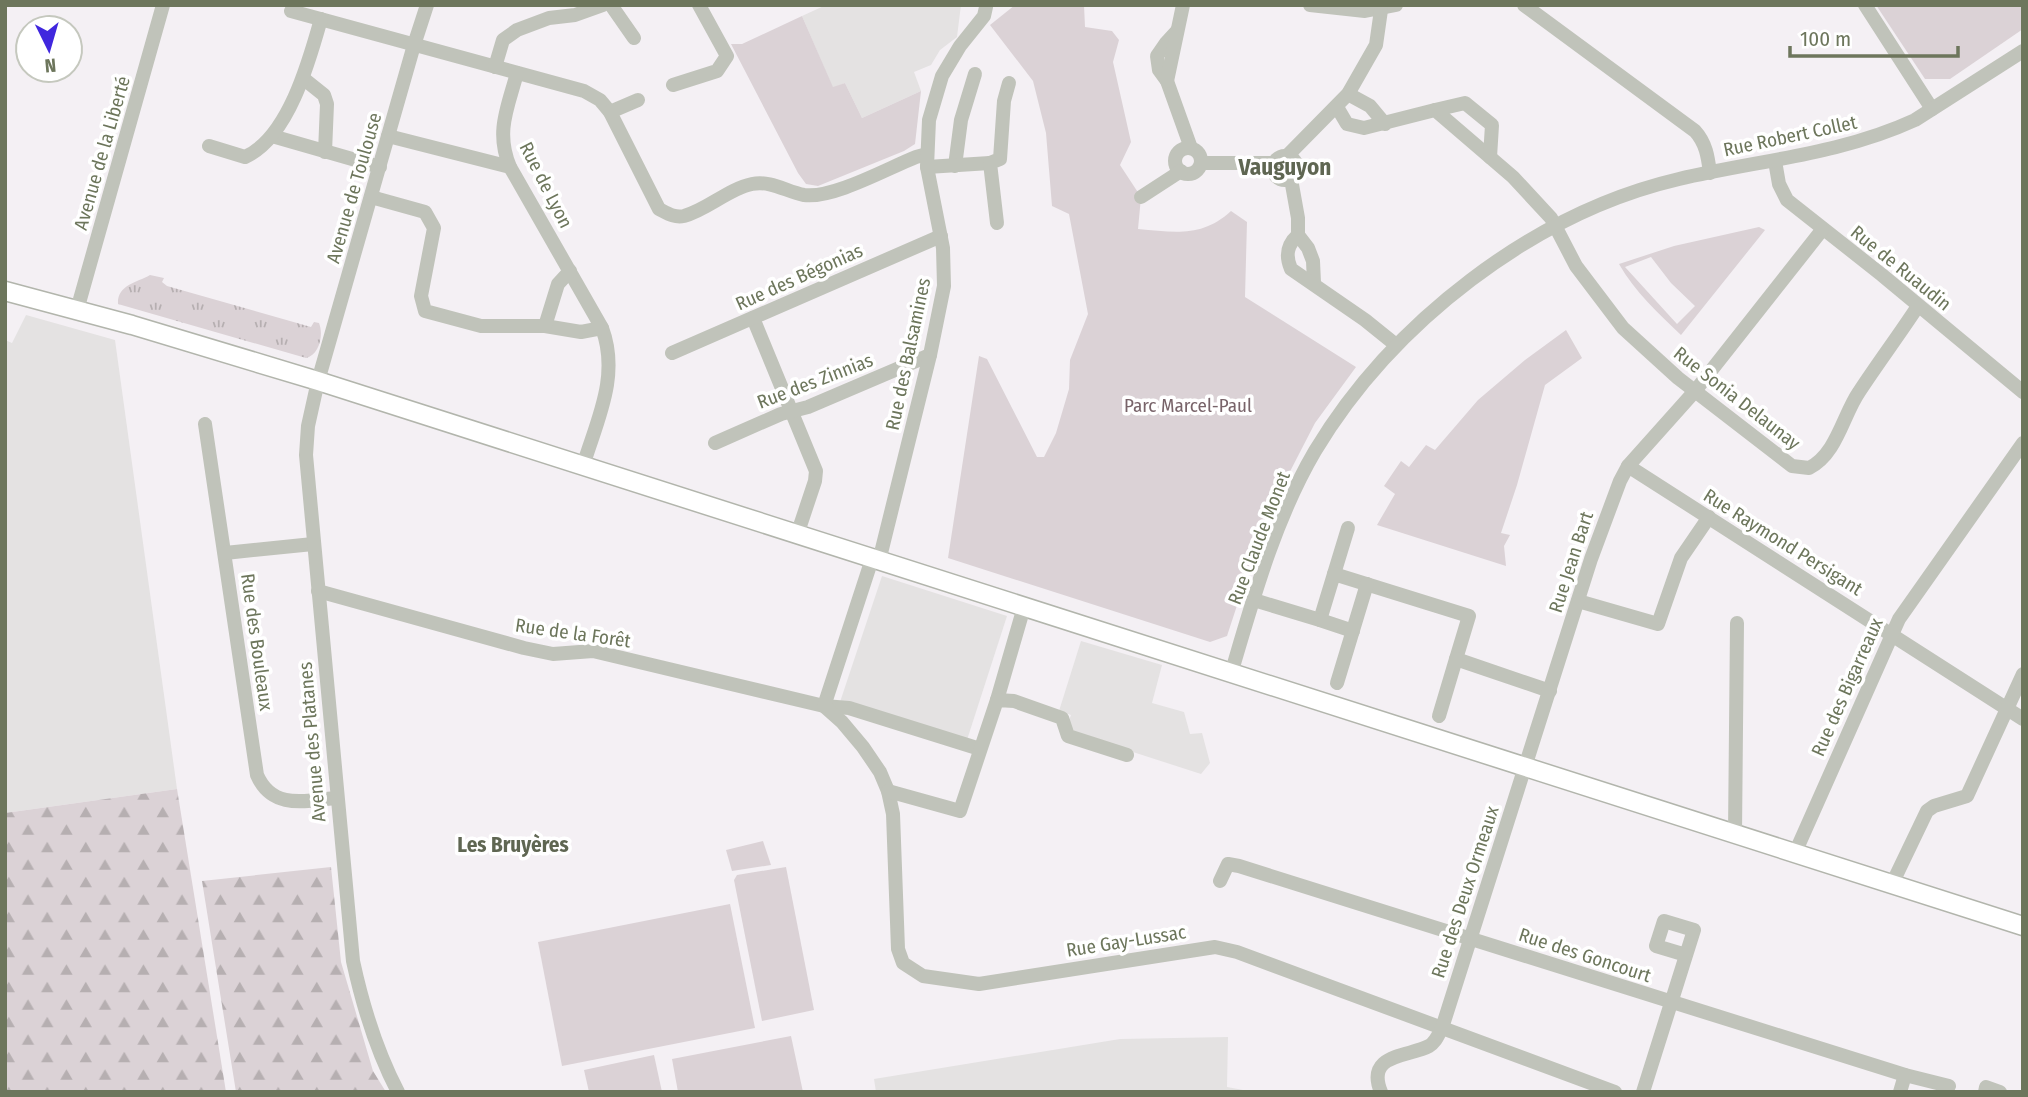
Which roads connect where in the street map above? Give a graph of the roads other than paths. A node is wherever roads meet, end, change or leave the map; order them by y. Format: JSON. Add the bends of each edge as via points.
{"nodes":[{"id":1,"x":163,"y":5,"type":"edge"},
{"id":2,"x":428,"y":5,"type":"edge"},
{"id":3,"x":603,"y":5,"type":"edge"},
{"id":4,"x":611,"y":5,"type":"edge"},
{"id":5,"x":1183,"y":5,"type":"edge"},
{"id":6,"x":1310,"y":5,"type":"edge"},
{"id":7,"x":1396,"y":5,"type":"edge"},
{"id":8,"x":1524,"y":5,"type":"edge"},
{"id":9,"x":1865,"y":5,"type":"edge"},
{"id":10,"x":988,"y":6,"type":"edge"},
{"id":11,"x":705,"y":8,"type":"edge"},
{"id":12,"x":1381,"y":10,"type":"junction"},
{"id":13,"x":291,"y":11,"type":"dead end"},
{"id":14,"x":551,"y":11,"type":"edge"},
{"id":15,"x":321,"y":19,"type":"junction"},
{"id":16,"x":634,"y":38,"type":"dead end"},
{"id":17,"x":414,"y":44,"type":"junction"},
{"id":18,"x":2023,"y":51,"type":"edge"},
{"id":19,"x":495,"y":67,"type":"junction"},
{"id":20,"x":517,"y":73,"type":"junction"},
{"id":21,"x":975,"y":74,"type":"dead end"},
{"id":22,"x":304,"y":79,"type":"junction"},
{"id":23,"x":1009,"y":83,"type":"dead end"},
{"id":24,"x":673,"y":85,"type":"dead end"},
{"id":25,"x":1348,"y":94,"type":"junction"},
{"id":26,"x":638,"y":100,"type":"dead end"},
{"id":27,"x":1337,"y":107,"type":"junction"},
{"id":28,"x":1932,"y":109,"type":"junction"},
{"id":29,"x":1435,"y":110,"type":"junction"},
{"id":30,"x":610,"y":112,"type":"junction"},
{"id":31,"x":1385,"y":124,"type":"junction"},
{"id":32,"x":272,"y":136,"type":"junction"},
{"id":33,"x":388,"y":136,"type":"junction"},
{"id":34,"x":209,"y":146,"type":"dead end"},
{"id":35,"x":1191,"y":148,"type":"junction"},
{"id":36,"x":325,"y":152,"type":"junction"},
{"id":37,"x":1287,"y":156,"type":"junction"},
{"id":38,"x":1490,"y":157,"type":"junction"},
{"id":39,"x":927,"y":161,"type":"junction"},
{"id":40,"x":1775,"y":161,"type":"junction"},
{"id":41,"x":990,"y":163,"type":"junction"},
{"id":42,"x":1201,"y":163,"type":"junction"},
{"id":43,"x":1274,"y":163,"type":"junction"},
{"id":44,"x":955,"y":166,"type":"junction"},
{"id":45,"x":380,"y":167,"type":"junction"},
{"id":46,"x":510,"y":167,"type":"junction"},
{"id":47,"x":1181,"y":171,"type":"junction"},
{"id":48,"x":1710,"y":173,"type":"junction"},
{"id":49,"x":1291,"y":179,"type":"junction"},
{"id":50,"x":371,"y":197,"type":"junction"},
{"id":51,"x":1141,"y":197,"type":"dead end"},
{"id":52,"x":997,"y":223,"type":"dead end"},
{"id":53,"x":1555,"y":226,"type":"junction"},
{"id":54,"x":1822,"y":230,"type":"junction"},
{"id":55,"x":1298,"y":235,"type":"junction"},
{"id":56,"x":941,"y":236,"type":"junction"},
{"id":57,"x":570,"y":271,"type":"junction"},
{"id":58,"x":1314,"y":283,"type":"junction"},
{"id":59,"x":5,"y":291,"type":"edge"},
{"id":60,"x":1918,"y":306,"type":"junction"},
{"id":61,"x":77,"y":310,"type":"junction"},
{"id":62,"x":753,"y":318,"type":"junction"},
{"id":63,"x":545,"y":327,"type":"junction"},
{"id":64,"x":602,"y":328,"type":"junction"},
{"id":65,"x":1396,"y":345,"type":"junction"},
{"id":66,"x":673,"y":353,"type":"dead end"},
{"id":67,"x":930,"y":355,"type":"junction"},
{"id":68,"x":318,"y":381,"type":"junction"},
{"id":69,"x":1695,"y":391,"type":"junction"},
{"id":70,"x":2023,"y":392,"type":"edge"},
{"id":71,"x":793,"y":411,"type":"junction"},
{"id":72,"x":205,"y":424,"type":"dead end"},
{"id":73,"x":715,"y":443,"type":"dead end"},
{"id":74,"x":2023,"y":443,"type":"edge"},
{"id":75,"x":583,"y":466,"type":"junction"},
{"id":76,"x":1628,"y":466,"type":"junction"},
{"id":77,"x":1709,"y":517,"type":"junction"},
{"id":78,"x":1348,"y":528,"type":"dead end"},
{"id":79,"x":797,"y":534,"type":"junction"},
{"id":80,"x":313,"y":544,"type":"junction"},
{"id":81,"x":225,"y":553,"type":"junction"},
{"id":82,"x":876,"y":560,"type":"junction"},
{"id":83,"x":1334,"y":574,"type":"junction"},
{"id":84,"x":1367,"y":584,"type":"junction"},
{"id":85,"x":318,"y":591,"type":"junction"},
{"id":86,"x":1254,"y":600,"type":"junction"},
{"id":87,"x":1578,"y":601,"type":"junction"},
{"id":88,"x":1024,"y":607,"type":"junction"},
{"id":89,"x":1320,"y":620,"type":"junction"},
{"id":90,"x":1737,"y":623,"type":"dead end"},
{"id":91,"x":1353,"y":631,"type":"junction"},
{"id":92,"x":1891,"y":633,"type":"junction"},
{"id":93,"x":1456,"y":659,"type":"junction"},
{"id":94,"x":1231,"y":674,"type":"junction"},
{"id":95,"x":2023,"y":674,"type":"edge"},
{"id":96,"x":1337,"y":683,"type":"dead end"},
{"id":97,"x":1550,"y":691,"type":"junction"},
{"id":98,"x":997,"y":700,"type":"junction"},
{"id":99,"x":824,"y":706,"type":"junction"},
{"id":100,"x":2007,"y":709,"type":"junction"},
{"id":101,"x":1439,"y":716,"type":"dead end"},
{"id":102,"x":2023,"y":719,"type":"edge"},
{"id":103,"x":980,"y":750,"type":"junction"},
{"id":104,"x":1127,"y":755,"type":"dead end"},
{"id":105,"x":1526,"y":768,"type":"junction"},
{"id":106,"x":888,"y":791,"type":"junction"},
{"id":107,"x":337,"y":798,"type":"junction"},
{"id":108,"x":1735,"y":834,"type":"junction"},
{"id":109,"x":1795,"y":853,"type":"junction"},
{"id":110,"x":1220,"y":881,"type":"dead end"},
{"id":111,"x":1892,"y":884,"type":"junction"},
{"id":112,"x":2023,"y":926,"type":"edge"},
{"id":113,"x":1471,"y":939,"type":"junction"},
{"id":114,"x":1686,"y":955,"type":"dead end"},
{"id":115,"x":1672,"y":1003,"type":"junction"},
{"id":116,"x":1442,"y":1028,"type":"junction"},
{"id":117,"x":1905,"y":1075,"type":"junction"},
{"id":118,"x":1949,"y":1086,"type":"dead end"},
{"id":119,"x":398,"y":1092,"type":"edge"},
{"id":120,"x":1381,"y":1092,"type":"edge"},
{"id":121,"x":1615,"y":1092,"type":"edge"},
{"id":122,"x":1643,"y":1092,"type":"edge"},
{"id":123,"x":1900,"y":1092,"type":"edge"},
{"id":124,"x":1985,"y":1092,"type":"edge"},
{"id":125,"x":2000,"y":1092,"type":"edge"}],
"edges":[{"from":1,"to":61,"type":"street","name":"Avenue de la Liberté"},
{"from":2,"to":17,"type":"street","name":"Avenue de Toulouse"},
{"from":3,"to":14,"type":"street","via":[[575,15]]},
{"from":4,"to":16,"type":"street"},
{"from":5,"to":35,"type":"street","via":[[1177,31],[1157,56]]},
{"from":6,"to":12,"type":"street"},
{"from":7,"to":12,"type":"street"},
{"from":8,"to":48,"type":"street","via":[[1695,131],[1708,153]]},
{"from":9,"to":28,"type":"street"},
{"from":10,"to":39,"type":"street","name":"Rue des Balsamines","via":[[942,76],[929,120]]},
{"from":11,"to":24,"type":"street","via":[[727,57],[717,71]]},
{"from":12,"to":25,"type":"street","via":[[1376,45]]},
{"from":13,"to":15,"type":"street"},
{"from":14,"to":19,"type":"street","via":[[503,40]]},
{"from":15,"to":17,"type":"street"},
{"from":15,"to":22,"type":"street"},
{"from":17,"to":19,"type":"street"},
{"from":17,"to":33,"type":"street","name":"Avenue de Toulouse"},
{"from":18,"to":28,"type":"street","name":"Rue Robert Collet"},
{"from":19,"to":20,"type":"street"},
{"from":20,"to":30,"type":"street","via":[[584,91]]},
{"from":20,"to":46,"type":"street","name":"Rue de Lyon","via":[[503,128],[503,149]]},
{"from":21,"to":44,"type":"street","via":[[961,120]]},
{"from":22,"to":32,"type":"street"},
{"from":22,"to":36,"type":"street","via":[[324,95],[327,104]]},
{"from":23,"to":41,"type":"street","via":[[1000,159]]},
{"from":25,"to":27,"type":"street"},
{"from":25,"to":31,"type":"street","via":[[1370,106]]},
{"from":26,"to":30,"type":"street"},
{"from":27,"to":31,"type":"street","via":[[1347,124],[1355,127]]},
{"from":27,"to":37,"type":"street"},
{"from":28,"to":40,"type":"street","name":"Rue Robert Collet","via":[[1858,143]]},
{"from":29,"to":31,"type":"street"},
{"from":29,"to":38,"type":"street","name":"Rue Sonia Delaunay"},
{"from":29,"to":38,"type":"street","via":[[1465,103],[1492,125]]},
{"from":30,"to":39,"type":"street","via":[[659,209],[671,216],[684,216],[755,183],[820,195]]},
{"from":32,"to":34,"type":"street","via":[[245,157]]},
{"from":32,"to":36,"type":"street"},
{"from":33,"to":45,"type":"street","name":"Avenue de Toulouse"},
{"from":33,"to":46,"type":"street"},
{"from":35,"to":42,"type":"street"},
{"from":35,"to":47,"type":"street","via":[[1182,149],[1176,157]]},
{"from":36,"to":45,"type":"street"},
{"from":37,"to":43,"type":"street"},
{"from":37,"to":49,"type":"street","via":[[1297,168]]},
{"from":38,"to":53,"type":"street","name":"Rue Sonia Delaunay"},
{"from":39,"to":44,"type":"street"},
{"from":39,"to":56,"type":"street","name":"Rue des Balsamines"},
{"from":40,"to":48,"type":"street","name":"Rue Robert Collet"},
{"from":40,"to":54,"type":"street","name":"Rue de Ruaudin","via":[[1787,200]]},
{"from":41,"to":44,"type":"street"},
{"from":41,"to":52,"type":"street"},
{"from":42,"to":43,"type":"street"},
{"from":42,"to":47,"type":"street","via":[[1193,173]]},
{"from":43,"to":49,"type":"street","via":[[1277,177]]},
{"from":45,"to":50,"type":"street","name":"Avenue de Toulouse"},
{"from":46,"to":57,"type":"street","name":"Rue de Lyon"},
{"from":47,"to":51,"type":"street"},
{"from":48,"to":53,"type":"street","name":"Rue Claude Monet","via":[[1652,187]]},
{"from":49,"to":55,"type":"street"},
{"from":50,"to":63,"type":"street","via":[[425,212],[432,221],[421,296],[425,311],[481,326]]},
{"from":50,"to":68,"type":"street","name":"Avenue de Toulouse"},
{"from":53,"to":65,"type":"street","name":"Rue Claude Monet","via":[[1467,283]]},
{"from":53,"to":69,"type":"street","name":"Rue Sonia Delaunay","via":[[1576,266],[1623,328]]},
{"from":54,"to":60,"type":"street","name":"Rue de Ruaudin"},
{"from":54,"to":69,"type":"street","name":"Rue Jean Bart"},
{"from":55,"to":58,"type":"street","via":[[1313,261]]},
{"from":55,"to":58,"type":"street","via":[[1290,242],[1288,262],[1291,269]]},
{"from":56,"to":62,"type":"street","name":"Rue des Bégonias"},
{"from":56,"to":67,"type":"street","name":"Rue des Balsamines","via":[[944,286]]},
{"from":57,"to":63,"type":"street","via":[[558,284]]},
{"from":57,"to":64,"type":"street","name":"Rue de Lyon"},
{"from":58,"to":65,"type":"street"},
{"from":59,"to":61,"type":"main road"},
{"from":60,"to":69,"type":"street","name":"Rue Sonia Delaunay","via":[[1857,395],[1830,446],[1809,468],[1785,462]]},
{"from":60,"to":70,"type":"street","name":"Rue de Ruaudin"},
{"from":61,"to":68,"type":"main road"},
{"from":62,"to":66,"type":"street","name":"Rue des Bégonias"},
{"from":62,"to":71,"type":"street"},
{"from":63,"to":64,"type":"street","via":[[581,332]]},
{"from":64,"to":75,"type":"street","name":"Rue de Lyon","via":[[610,358],[609,376]]},
{"from":65,"to":86,"type":"street","name":"Rue Claude Monet","via":[[1352,396],[1316,451],[1278,531]]},
{"from":67,"to":71,"type":"street","name":"Rue des Zinnias"},
{"from":67,"to":82,"type":"street","name":"Rue des Balsamines"},
{"from":68,"to":75,"type":"main road"},
{"from":68,"to":80,"type":"street","name":"Avenue des Platanes","via":[[306,455]]},
{"from":69,"to":76,"type":"street","name":"Rue Jean Bart"},
{"from":71,"to":73,"type":"street","name":"Rue des Zinnias"},
{"from":71,"to":79,"type":"street","via":[[816,471]]},
{"from":72,"to":81,"type":"street","name":"Rue des Bouleaux"},
{"from":74,"to":92,"type":"street","name":"Rue des Bigarreaux"},
{"from":75,"to":79,"type":"main road"},
{"from":76,"to":77,"type":"street","name":"Rue Raymond Persigant"},
{"from":76,"to":87,"type":"street","name":"Rue Jean Bart"},
{"from":77,"to":87,"type":"street","via":[[1681,558],[1658,624]]},
{"from":77,"to":92,"type":"street","name":"Rue Raymond Persigant"},
{"from":78,"to":83,"type":"street"},
{"from":79,"to":82,"type":"main road"},
{"from":80,"to":81,"type":"street"},
{"from":80,"to":85,"type":"street","name":"Avenue des Platanes"},
{"from":81,"to":107,"type":"street","name":"Rue des Bouleaux","via":[[250,737],[261,785],[281,800]]},
{"from":82,"to":88,"type":"main road"},
{"from":82,"to":99,"type":"street","name":"Rue des Balsamines"},
{"from":83,"to":84,"type":"street"},
{"from":83,"to":89,"type":"street"},
{"from":84,"to":91,"type":"street"},
{"from":84,"to":93,"type":"street","via":[[1469,616]]},
{"from":85,"to":99,"type":"street","name":"Rue de la Forêt","via":[[524,649],[553,654],[593,652]]},
{"from":85,"to":107,"type":"street","name":"Avenue des Platanes"},
{"from":86,"to":89,"type":"street"},
{"from":86,"to":94,"type":"street","name":"Rue Claude Monet"},
{"from":87,"to":97,"type":"street","name":"Rue Jean Bart"},
{"from":88,"to":94,"type":"main road"},
{"from":88,"to":98,"type":"street"},
{"from":89,"to":91,"type":"street"},
{"from":90,"to":108,"type":"street"},
{"from":91,"to":96,"type":"street"},
{"from":92,"to":100,"type":"street","name":"Rue Raymond Persigant"},
{"from":92,"to":109,"type":"street","name":"Rue des Bigarreaux"},
{"from":93,"to":97,"type":"street"},
{"from":93,"to":101,"type":"street"},
{"from":94,"to":105,"type":"main road"},
{"from":95,"to":100,"type":"street"},
{"from":97,"to":105,"type":"street","name":"Rue Jean Bart"},
{"from":98,"to":103,"type":"street"},
{"from":98,"to":104,"type":"street","via":[[1014,701],[1062,718],[1068,736]]},
{"from":99,"to":103,"type":"street","name":"Rue de la Forêt","via":[[849,708]]},
{"from":99,"to":106,"type":"street","name":"Rue Gay-Lussac","via":[[863,747]]},
{"from":100,"to":102,"type":"street","name":"Rue Raymond Persigant"},
{"from":100,"to":111,"type":"street","via":[[1967,796],[1927,811]]},
{"from":103,"to":106,"type":"street","via":[[960,811]]},
{"from":105,"to":108,"type":"main road"},
{"from":105,"to":113,"type":"street","name":"Rue des Deux Ormeaux"},
{"from":106,"to":116,"type":"street","name":"Rue Gay-Lussac","via":[[893,814],[898,949],[903,963],[923,976],[979,984],[1215,947]]},
{"from":107,"to":119,"type":"street","name":"Avenue des Platanes","via":[[353,961],[379,1052]]},
{"from":108,"to":109,"type":"main road"},
{"from":109,"to":111,"type":"main road"},
{"from":110,"to":113,"type":"street","name":"Rue des Goncourt","via":[[1228,864],[1239,866]]},
{"from":111,"to":112,"type":"main road"},
{"from":113,"to":115,"type":"street","name":"Rue des Goncourt"},
{"from":113,"to":116,"type":"street","name":"Rue des Deux Ormeaux"},
{"from":114,"to":115,"type":"street"},
{"from":115,"to":117,"type":"street","name":"Rue des Goncourt"},
{"from":115,"to":122,"type":"street"},
{"from":116,"to":120,"type":"street","via":[[1428,1047],[1386,1060],[1378,1078]]},
{"from":116,"to":121,"type":"street","name":"Rue Gay-Lussac"},
{"from":117,"to":118,"type":"street","name":"Rue des Goncourt"},
{"from":117,"to":123,"type":"street"},
{"from":124,"to":125,"type":"street","via":[[1986,1087]]}]}
